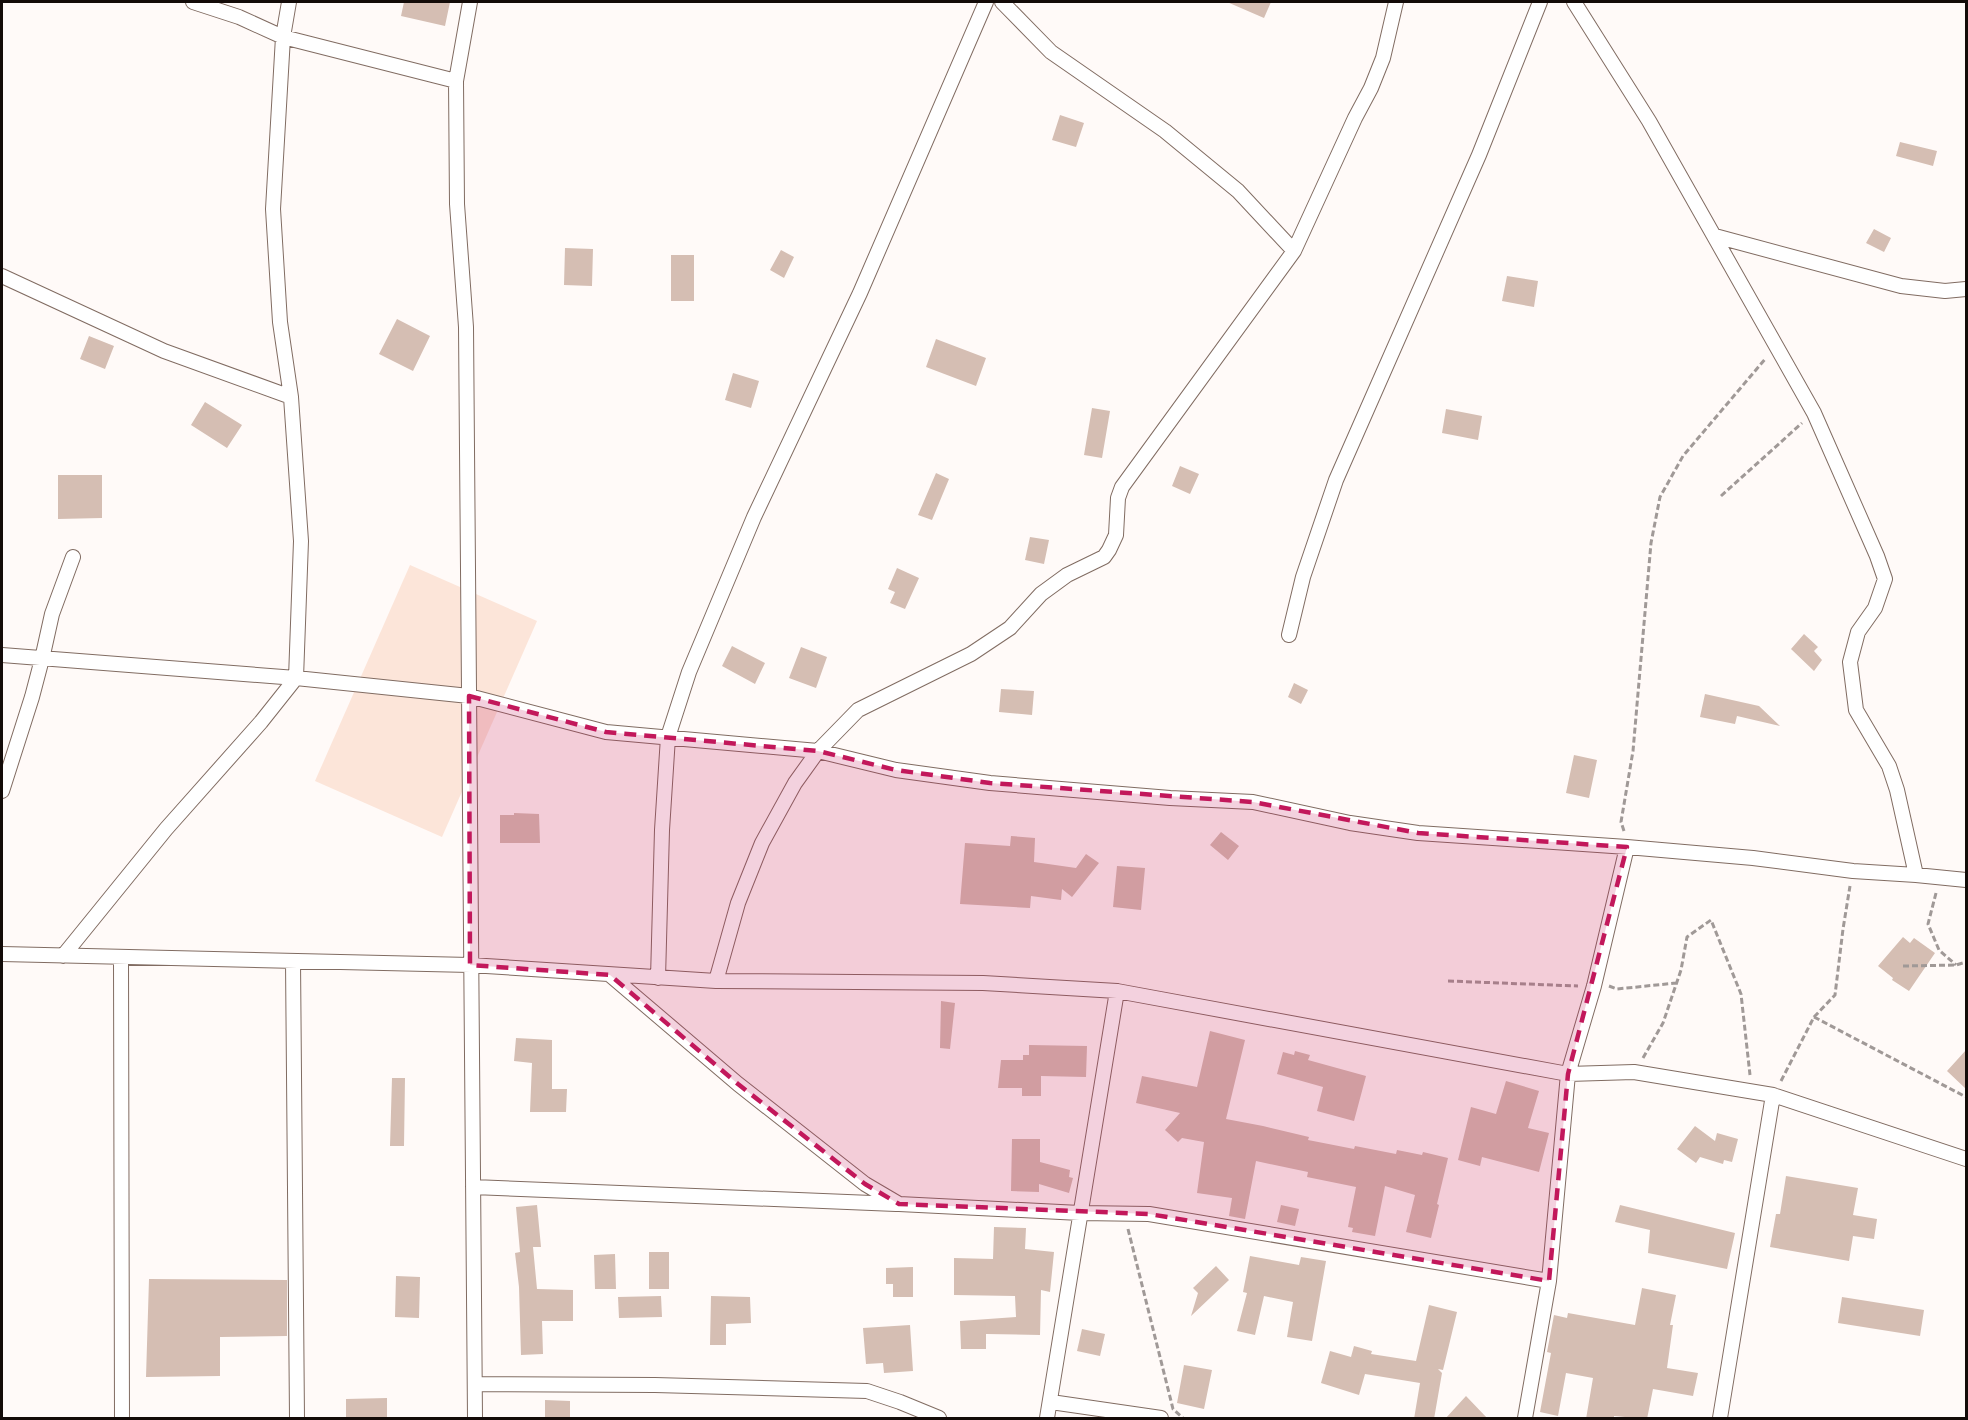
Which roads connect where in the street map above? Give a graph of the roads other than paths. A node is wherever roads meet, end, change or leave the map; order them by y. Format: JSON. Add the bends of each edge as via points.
{"nodes":[{"id":1,"x":194,"y":2,"type":"edge"},
{"id":2,"x":289,"y":2,"type":"edge"},
{"id":3,"x":470,"y":2,"type":"edge"},
{"id":4,"x":986,"y":2,"type":"edge"},
{"id":5,"x":1002,"y":2,"type":"edge"},
{"id":6,"x":1396,"y":2,"type":"edge"},
{"id":7,"x":1540,"y":2,"type":"edge"},
{"id":8,"x":1574,"y":2,"type":"edge"},
{"id":9,"x":283,"y":37,"type":"junction"},
{"id":10,"x":456,"y":81,"type":"junction"},
{"id":11,"x":1715,"y":236,"type":"junction"},
{"id":12,"x":1294,"y":251,"type":"junction"},
{"id":13,"x":2,"y":276,"type":"edge"},
{"id":14,"x":1966,"y":289,"type":"edge"},
{"id":15,"x":291,"y":397,"type":"junction"},
{"id":16,"x":73,"y":557,"type":"dead end"},
{"id":17,"x":1289,"y":635,"type":"dead end"},
{"id":18,"x":2,"y":655,"type":"edge"},
{"id":19,"x":42,"y":659,"type":"junction"},
{"id":20,"x":296,"y":678,"type":"junction"},
{"id":21,"x":469,"y":696,"type":"junction"},
{"id":22,"x":668,"y":737,"type":"junction"},
{"id":23,"x":818,"y":751,"type":"junction"},
{"id":24,"x":2,"y":791,"type":"edge"},
{"id":25,"x":1627,"y":847,"type":"junction"},
{"id":26,"x":1917,"y":875,"type":"junction"},
{"id":27,"x":1966,"y":880,"type":"edge"},
{"id":28,"x":2,"y":954,"type":"edge"},
{"id":29,"x":63,"y":956,"type":"junction"},
{"id":30,"x":121,"y":958,"type":"junction"},
{"id":31,"x":293,"y":961,"type":"junction"},
{"id":32,"x":470,"y":965,"type":"junction"},
{"id":33,"x":610,"y":975,"type":"junction"},
{"id":34,"x":658,"y":978,"type":"junction"},
{"id":35,"x":716,"y":981,"type":"junction"},
{"id":36,"x":1117,"y":991,"type":"junction"},
{"id":37,"x":1568,"y":1074,"type":"junction"},
{"id":38,"x":1773,"y":1095,"type":"junction"},
{"id":39,"x":1966,"y":1159,"type":"edge"},
{"id":40,"x":473,"y":1187,"type":"junction"},
{"id":41,"x":899,"y":1204,"type":"junction"},
{"id":42,"x":1080,"y":1213,"type":"junction"},
{"id":43,"x":1549,"y":1281,"type":"junction"},
{"id":44,"x":475,"y":1384,"type":"junction"},
{"id":45,"x":1051,"y":1402,"type":"junction"},
{"id":46,"x":122,"y":1419,"type":"edge"},
{"id":47,"x":297,"y":1419,"type":"edge"},
{"id":48,"x":475,"y":1419,"type":"edge"},
{"id":49,"x":939,"y":1419,"type":"edge"},
{"id":50,"x":1047,"y":1419,"type":"edge"},
{"id":51,"x":1161,"y":1419,"type":"edge"},
{"id":52,"x":1525,"y":1419,"type":"edge"},
{"id":53,"x":1720,"y":1419,"type":"edge"}],
"edges":[{"from":1,"to":9,"type":"street"},
{"from":2,"to":9,"type":"street"},
{"from":3,"to":10,"type":"street"},
{"from":4,"to":22,"type":"street","via":[[860,293],[750,527],[689,672]]},
{"from":5,"to":12,"type":"street","via":[[1051,51],[1165,131],[1238,191]]},
{"from":6,"to":12,"type":"street","via":[[1383,58],[1371,88]]},
{"from":7,"to":17,"type":"street","via":[[1479,155],[1336,480],[1303,577]]},
{"from":8,"to":11,"type":"street"},
{"from":9,"to":10,"type":"street"},
{"from":9,"to":15,"type":"street","via":[[273,209],[280,322]]},
{"from":10,"to":21,"type":"street","via":[[457,204],[466,327]]},
{"from":11,"to":14,"type":"street","via":[[1901,286]]},
{"from":11,"to":26,"type":"street","via":[[1814,413],[1862,519],[1884,579],[1875,608],[1858,632],[1850,662],[1856,710],[1889,766]]},
{"from":12,"to":23,"type":"street","via":[[1122,487],[1116,536],[1104,557],[1067,575],[1041,594],[1010,628],[971,654],[858,710]]},
{"from":13,"to":15,"type":"street","via":[[164,351]]},
{"from":15,"to":20,"type":"street","via":[[301,541]]},
{"from":16,"to":19,"type":"street","via":[[52,614]]},
{"from":18,"to":19,"type":"street"},
{"from":19,"to":20,"type":"street"},
{"from":19,"to":24,"type":"street"},
{"from":20,"to":21,"type":"street"},
{"from":20,"to":29,"type":"street"},
{"from":21,"to":22,"type":"street","via":[[606,732]]},
{"from":21,"to":32,"type":"street"},
{"from":22,"to":23,"type":"street"},
{"from":22,"to":34,"type":"street"},
{"from":23,"to":25,"type":"street","via":[[896,770],[990,783],[1253,802],[1418,833]]},
{"from":23,"to":35,"type":"street","via":[[795,783],[762,843],[738,903]]},
{"from":25,"to":26,"type":"street"},
{"from":25,"to":37,"type":"street","via":[[1594,986]]},
{"from":26,"to":27,"type":"street"},
{"from":28,"to":29,"type":"street"},
{"from":29,"to":30,"type":"street"},
{"from":30,"to":31,"type":"street"},
{"from":30,"to":46,"type":"street"},
{"from":31,"to":32,"type":"street"},
{"from":31,"to":47,"type":"street"},
{"from":32,"to":33,"type":"street"},
{"from":32,"to":40,"type":"street"},
{"from":33,"to":34,"type":"street"},
{"from":33,"to":41,"type":"street","via":[[738,1084],[865,1184]]},
{"from":34,"to":35,"type":"street"},
{"from":35,"to":36,"type":"street","via":[[983,983]]},
{"from":36,"to":37,"type":"street"},
{"from":36,"to":42,"type":"street"},
{"from":37,"to":38,"type":"street","via":[[1634,1072]]},
{"from":37,"to":43,"type":"street"},
{"from":38,"to":39,"type":"street"},
{"from":38,"to":53,"type":"street"},
{"from":40,"to":41,"type":"street"},
{"from":40,"to":44,"type":"street"},
{"from":41,"to":42,"type":"street"},
{"from":42,"to":43,"type":"street","via":[[1149,1214]]},
{"from":42,"to":45,"type":"street"},
{"from":43,"to":52,"type":"street"},
{"from":44,"to":48,"type":"street"},
{"from":44,"to":49,"type":"street","via":[[867,1391]]},
{"from":45,"to":50,"type":"street"},
{"from":45,"to":51,"type":"street"}]}
